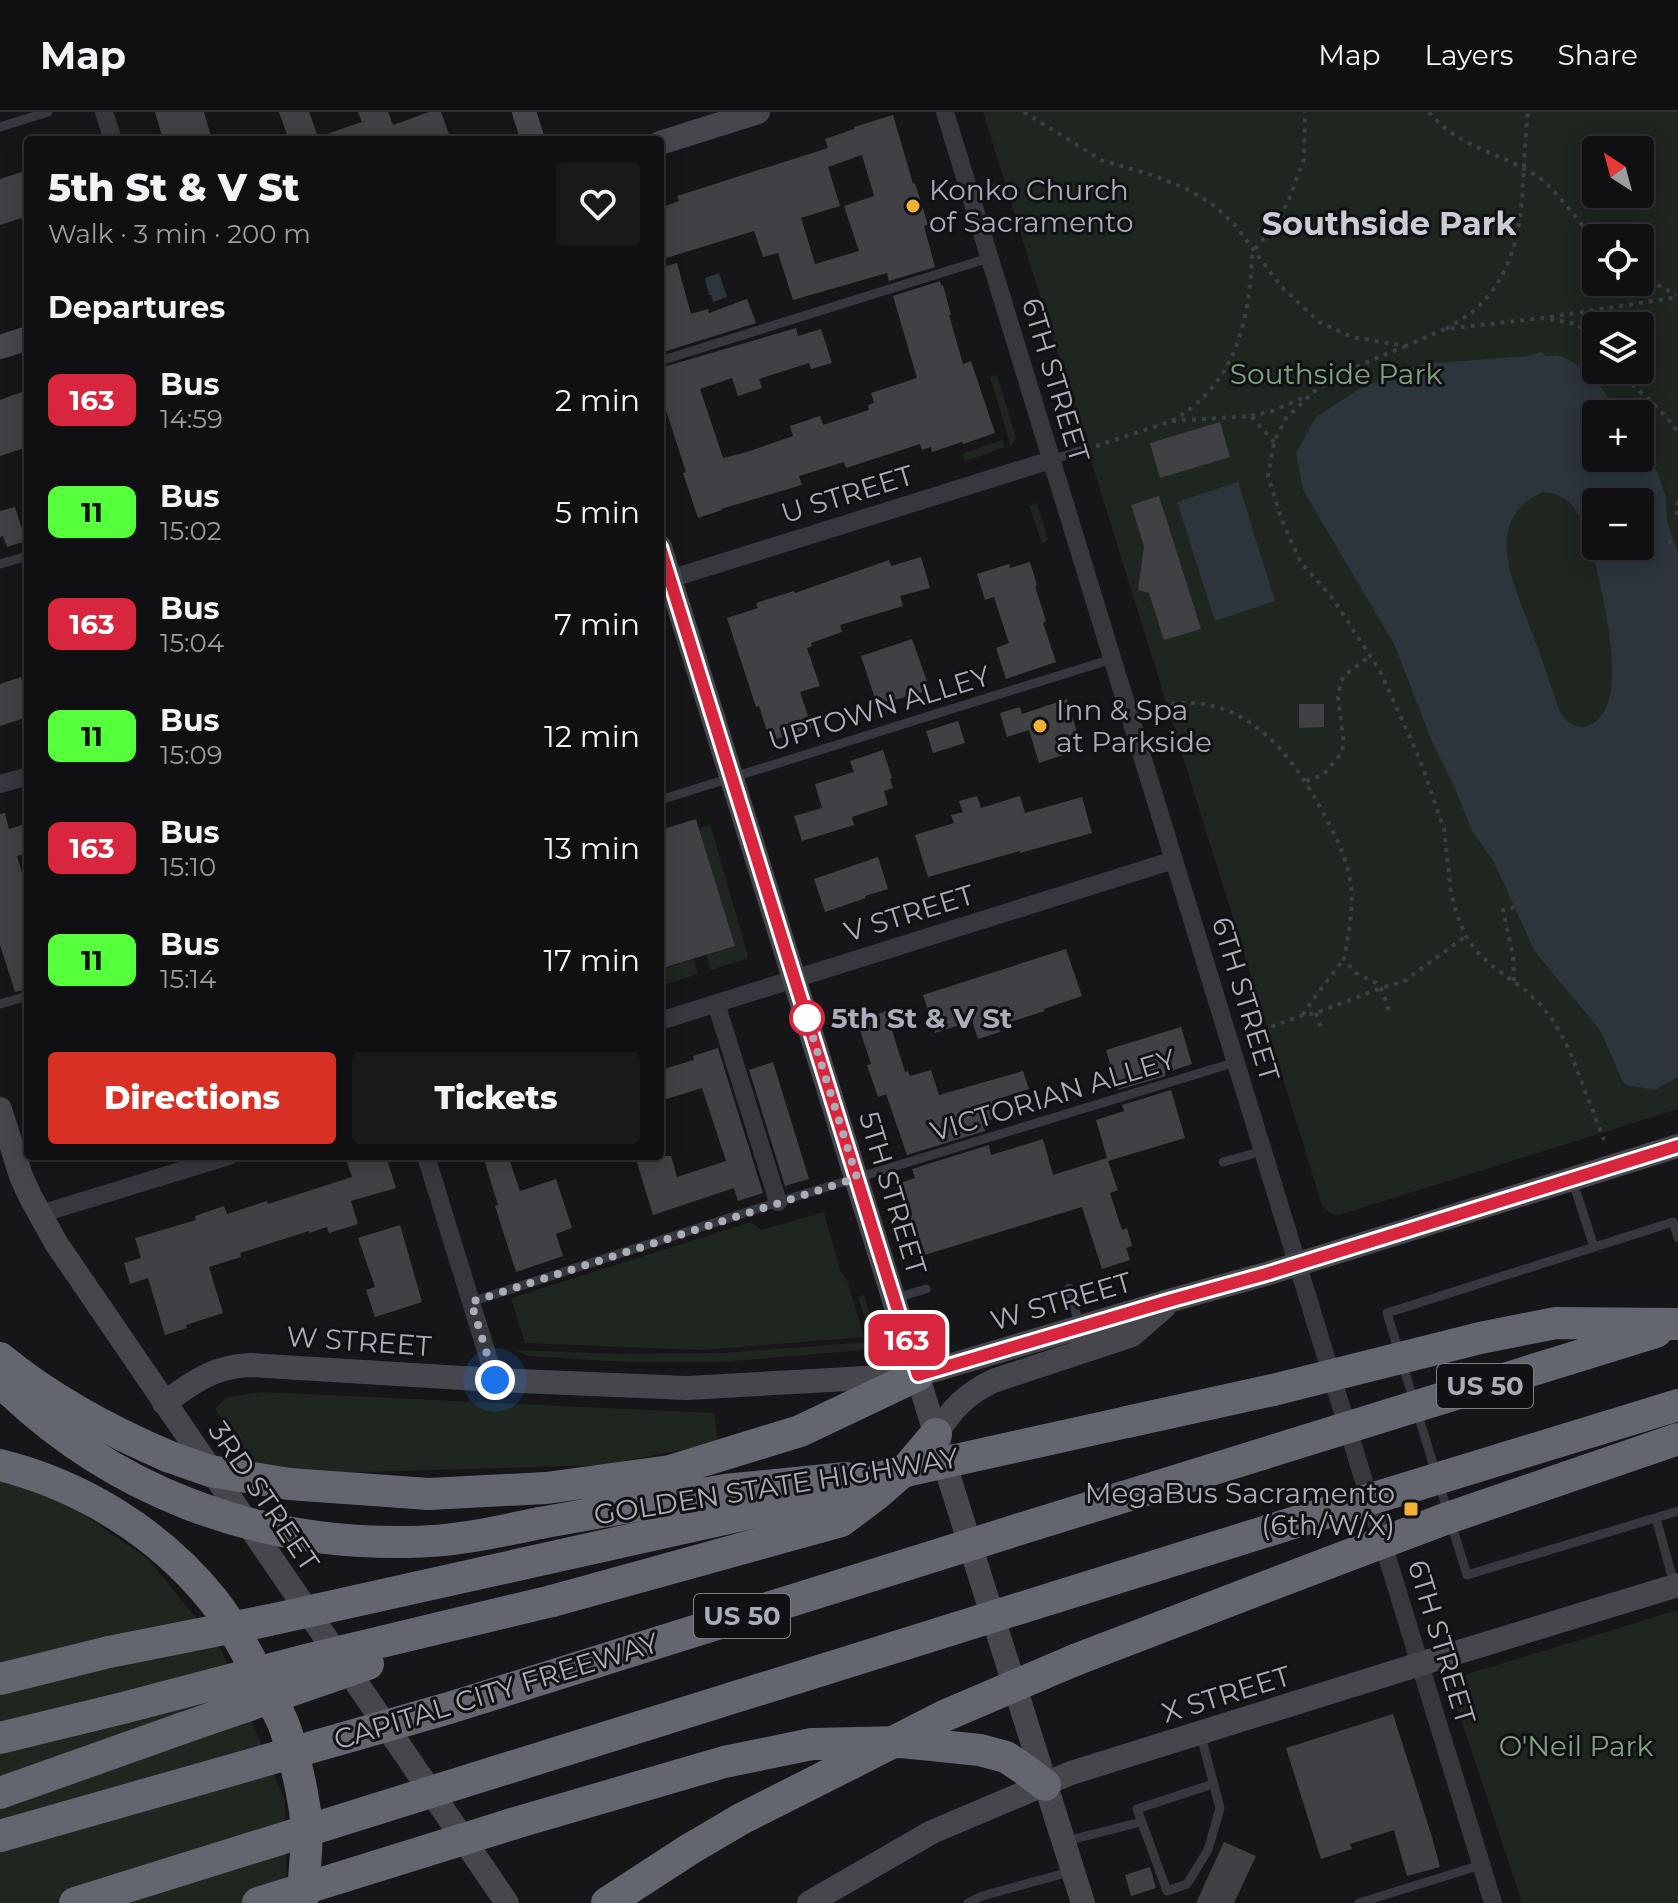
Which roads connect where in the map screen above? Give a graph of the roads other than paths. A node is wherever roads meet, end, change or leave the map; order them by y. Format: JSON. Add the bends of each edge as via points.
{"nodes":[{"id":1,"x":48,"y":112,"type":"edge"},
{"id":2,"x":104,"y":112,"type":"edge"},
{"id":3,"x":524,"y":112,"type":"edge"},
{"id":4,"x":758,"y":112,"type":"edge"},
{"id":5,"x":945,"y":112,"type":"edge"},
{"id":6,"x":0,"y":127,"type":"edge"},
{"id":7,"x":112,"y":136,"type":"edge"},
{"id":8,"x":532,"y":136,"type":"edge"},
{"id":9,"x":664,"y":142,"type":"edge"},
{"id":10,"x":989,"y":258,"type":"junction"},
{"id":11,"x":24,"y":339,"type":"edge"},
{"id":12,"x":0,"y":347,"type":"edge"},
{"id":13,"x":664,"y":360,"type":"edge"},
{"id":14,"x":1083,"y":450,"type":"road end"},
{"id":15,"x":1051,"y":460,"type":"junction"},
{"id":16,"x":24,"y":557,"type":"edge"},
{"id":17,"x":0,"y":564,"type":"edge"},
{"id":18,"x":665,"y":580,"type":"edge"},
{"id":19,"x":1112,"y":659,"type":"junction"},
{"id":20,"x":24,"y":777,"type":"edge"},
{"id":21,"x":732,"y":777,"type":"junction"},
{"id":22,"x":0,"y":784,"type":"edge"},
{"id":23,"x":664,"y":799,"type":"edge"},
{"id":24,"x":1174,"y":860,"type":"junction"},
{"id":25,"x":794,"y":978,"type":"junction"},
{"id":26,"x":24,"y":997,"type":"edge"},
{"id":27,"x":716,"y":1003,"type":"junction"},
{"id":28,"x":0,"y":1004,"type":"edge"},
{"id":29,"x":664,"y":1020,"type":"edge"},
{"id":30,"x":1236,"y":1062,"type":"junction"},
{"id":31,"x":0,"y":1109,"type":"edge"},
{"id":32,"x":1678,"y":1146,"type":"edge"},
{"id":33,"x":1263,"y":1151,"type":"junction"},
{"id":34,"x":216,"y":1160,"type":"edge"},
{"id":35,"x":427,"y":1160,"type":"edge"},
{"id":36,"x":1223,"y":1162,"type":"dead end"},
{"id":37,"x":857,"y":1178,"type":"junction"},
{"id":38,"x":1572,"y":1179,"type":"junction"},
{"id":39,"x":778,"y":1202,"type":"junction"},
{"id":40,"x":40,"y":1214,"type":"junction"},
{"id":41,"x":1678,"y":1238,"type":"edge"},
{"id":42,"x":1594,"y":1247,"type":"junction"},
{"id":43,"x":1298,"y":1264,"type":"junction"},
{"id":44,"x":1069,"y":1288,"type":"dead end"},
{"id":45,"x":926,"y":1289,"type":"dead end"},
{"id":46,"x":894,"y":1298,"type":"junction"},
{"id":47,"x":1172,"y":1300,"type":"junction"},
{"id":48,"x":471,"y":1302,"type":"junction"},
{"id":49,"x":1678,"y":1325,"type":"edge"},
{"id":50,"x":1080,"y":1327,"type":"junction"},
{"id":51,"x":0,"y":1358,"type":"edge"},
{"id":52,"x":918,"y":1375,"type":"junction"},
{"id":53,"x":495,"y":1380,"type":"junction"},
{"id":54,"x":0,"y":1381,"type":"edge"},
{"id":55,"x":164,"y":1403,"type":"junction"},
{"id":56,"x":1678,"y":1405,"type":"edge"},
{"id":57,"x":936,"y":1434,"type":"junction"},
{"id":58,"x":1678,"y":1439,"type":"edge"},
{"id":59,"x":13,"y":1468,"type":"edge"},
{"id":60,"x":897,"y":1473,"type":"junction"},
{"id":61,"x":1678,"y":1511,"type":"edge"},
{"id":62,"x":1656,"y":1518,"type":"junction"},
{"id":63,"x":1676,"y":1586,"type":"edge"},
{"id":64,"x":552,"y":1601,"type":"junction"},
{"id":65,"x":1420,"y":1664,"type":"junction"},
{"id":66,"x":0,"y":1679,"type":"edge"},
{"id":67,"x":1200,"y":1734,"type":"junction"},
{"id":68,"x":0,"y":1738,"type":"edge"},
{"id":69,"x":850,"y":1764,"type":"junction"},
{"id":70,"x":1213,"y":1784,"type":"junction"},
{"id":71,"x":1045,"y":1785,"type":"junction"},
{"id":72,"x":0,"y":1793,"type":"edge"},
{"id":73,"x":1141,"y":1822,"type":"junction"},
{"id":74,"x":0,"y":1836,"type":"edge"},
{"id":75,"x":1063,"y":1841,"type":"junction"},
{"id":76,"x":1481,"y":1865,"type":"junction"},
{"id":77,"x":1073,"y":1871,"type":"junction"},
{"id":78,"x":75,"y":1903,"type":"edge"},
{"id":79,"x":258,"y":1903,"type":"edge"},
{"id":80,"x":302,"y":1903,"type":"edge"},
{"id":81,"x":507,"y":1903,"type":"edge"},
{"id":82,"x":607,"y":1903,"type":"edge"},
{"id":83,"x":647,"y":1903,"type":"edge"},
{"id":84,"x":809,"y":1903,"type":"edge"},
{"id":85,"x":968,"y":1903,"type":"edge"},
{"id":86,"x":1083,"y":1903,"type":"edge"},
{"id":87,"x":1359,"y":1903,"type":"edge"},
{"id":88,"x":1493,"y":1903,"type":"edge"}],
"edges":[{"from":1,"to":6,"type":"lane"},
{"from":2,"to":7,"type":"street"},
{"from":3,"to":8,"type":"street"},
{"from":4,"to":9,"type":"street"},
{"from":5,"to":10,"type":"street","name":"6TH STREET"},
{"from":10,"to":13,"type":"lane"},
{"from":10,"to":15,"type":"street","name":"6TH STREET"},
{"from":11,"to":12,"type":"street"},
{"from":14,"to":15,"type":"lane"},
{"from":15,"to":18,"type":"street","name":"U STREET"},
{"from":15,"to":19,"type":"street","name":"6TH STREET"},
{"from":16,"to":17,"type":"lane"},
{"from":18,"to":21,"type":"street","name":"5TH STREET"},
{"from":19,"to":21,"type":"lane","name":"UPTOWN ALLEY"},
{"from":19,"to":24,"type":"street","name":"6TH STREET"},
{"from":20,"to":22,"type":"street"},
{"from":21,"to":23,"type":"lane","name":"UPTOWN ALLEY"},
{"from":21,"to":25,"type":"street","name":"5TH STREET"},
{"from":24,"to":25,"type":"street","name":"V STREET"},
{"from":24,"to":30,"type":"street","name":"6TH STREET"},
{"from":25,"to":27,"type":"street","name":"V STREET"},
{"from":25,"to":37,"type":"street","name":"5TH STREET"},
{"from":26,"to":28,"type":"lane"},
{"from":27,"to":29,"type":"street","name":"V STREET"},
{"from":27,"to":39,"type":"street"},
{"from":30,"to":33,"type":"street","name":"6TH STREET"},
{"from":30,"to":37,"type":"lane","name":"VICTORIAN ALLEY"},
{"from":31,"to":40,"type":"street","name":"3RD STREET","via":[[21,1176]]},
{"from":32,"to":38,"type":"street","name":"W STREET"},
{"from":33,"to":36,"type":"lane"},
{"from":33,"to":43,"type":"street","name":"6TH STREET"},
{"from":34,"to":40,"type":"street"},
{"from":35,"to":48,"type":"street"},
{"from":37,"to":39,"type":"lane","name":"VICTORIAN ALLEY"},
{"from":37,"to":46,"type":"street","name":"5TH STREET"},
{"from":38,"to":42,"type":"lane"},
{"from":38,"to":43,"type":"street","name":"W STREET"},
{"from":39,"to":48,"type":"lane","name":"VICTORIAN ALLEY"},
{"from":40,"to":55,"type":"street","name":"3RD STREET"},
{"from":41,"to":42,"type":"lane","via":[[1673,1222]]},
{"from":42,"to":62,"type":"lane","via":[[1387,1313],[1467,1575]]},
{"from":43,"to":47,"type":"street","name":"W STREET"},
{"from":43,"to":65,"type":"street","name":"6TH STREET"},
{"from":44,"to":50,"type":"lane"},
{"from":45,"to":46,"type":"lane"},
{"from":46,"to":52,"type":"street","name":"5TH STREET"},
{"from":47,"to":50,"type":"street","name":"W STREET"},
{"from":47,"to":57,"type":"street","via":[[1132,1335],[974,1390]]},
{"from":48,"to":53,"type":"street"},
{"from":49,"to":60,"type":"highway","name":"GOLDEN STATE HIGHWAY","bridge":true,"via":[[1556,1323]]},
{"from":49,"to":74,"type":"highway","name":"CAPITAL CITY FREEWAY","number":"US 50","bridge":true,"via":[[449,1708]]},
{"from":50,"to":52,"type":"street","name":"W STREET"},
{"from":51,"to":52,"type":"highway","bridge":true,"via":[[75,1411],[131,1441],[210,1471],[289,1484],[429,1494],[546,1488],[670,1471],[800,1431]]},
{"from":52,"to":53,"type":"street","name":"W STREET","via":[[687,1388]]},
{"from":52,"to":57,"type":"street","name":"5TH STREET"},
{"from":53,"to":55,"type":"street","name":"W STREET","via":[[235,1365],[210,1373]]},
{"from":54,"to":60,"type":"highway","name":"GOLDEN STATE HIGHWAY","bridge":true,"via":[[65,1438],[152,1489],[246,1524],[327,1539],[409,1542],[477,1535],[725,1490]]},
{"from":55,"to":81,"type":"street","name":"3RD STREET"},
{"from":56,"to":78,"type":"highway","number":"US 50","bridge":true},
{"from":57,"to":64,"type":"highway","via":[[908,1467],[841,1521]]},
{"from":57,"to":71,"type":"street","name":"5TH STREET"},
{"from":58,"to":69,"type":"highway","bridge":true,"via":[[1445,1519],[1075,1660],[944,1716]]},
{"from":59,"to":80,"type":"highway","via":[[107,1508],[178,1562],[214,1601],[284,1727],[305,1814]]},
{"from":60,"to":66,"type":"highway","bridge":true,"via":[[764,1510]]},
{"from":61,"to":62,"type":"lane"},
{"from":62,"to":63,"type":"lane"},
{"from":63,"to":65,"type":"street","name":"X STREET"},
{"from":64,"to":68,"type":"highway","bridge":true},
{"from":64,"to":72,"type":"highway","bridge":true},
{"from":65,"to":67,"type":"street","name":"X STREET"},
{"from":65,"to":76,"type":"street","name":"6TH STREET"},
{"from":67,"to":70,"type":"lane"},
{"from":67,"to":71,"type":"street","name":"X STREET"},
{"from":69,"to":82,"type":"highway","via":[[741,1819]]},
{"from":69,"to":83,"type":"highway"},
{"from":70,"to":73,"type":"lane","via":[[1137,1809]]},
{"from":70,"to":73,"type":"lane","via":[[1220,1808],[1208,1850],[1187,1884],[1167,1891]]},
{"from":71,"to":75,"type":"street","name":"5TH STREET"},
{"from":71,"to":79,"type":"highway","bridge":true,"via":[[1006,1757],[980,1750],[902,1742],[812,1744],[724,1762]]},
{"from":71,"to":84,"type":"street","name":"X STREET","via":[[932,1832]]},
{"from":73,"to":75,"type":"lane"},
{"from":75,"to":77,"type":"street","name":"5TH STREET"},
{"from":76,"to":87,"type":"lane"},
{"from":76,"to":88,"type":"street","name":"6TH STREET"},
{"from":77,"to":85,"type":"lane"},
{"from":77,"to":86,"type":"street","name":"5TH STREET"}]}
